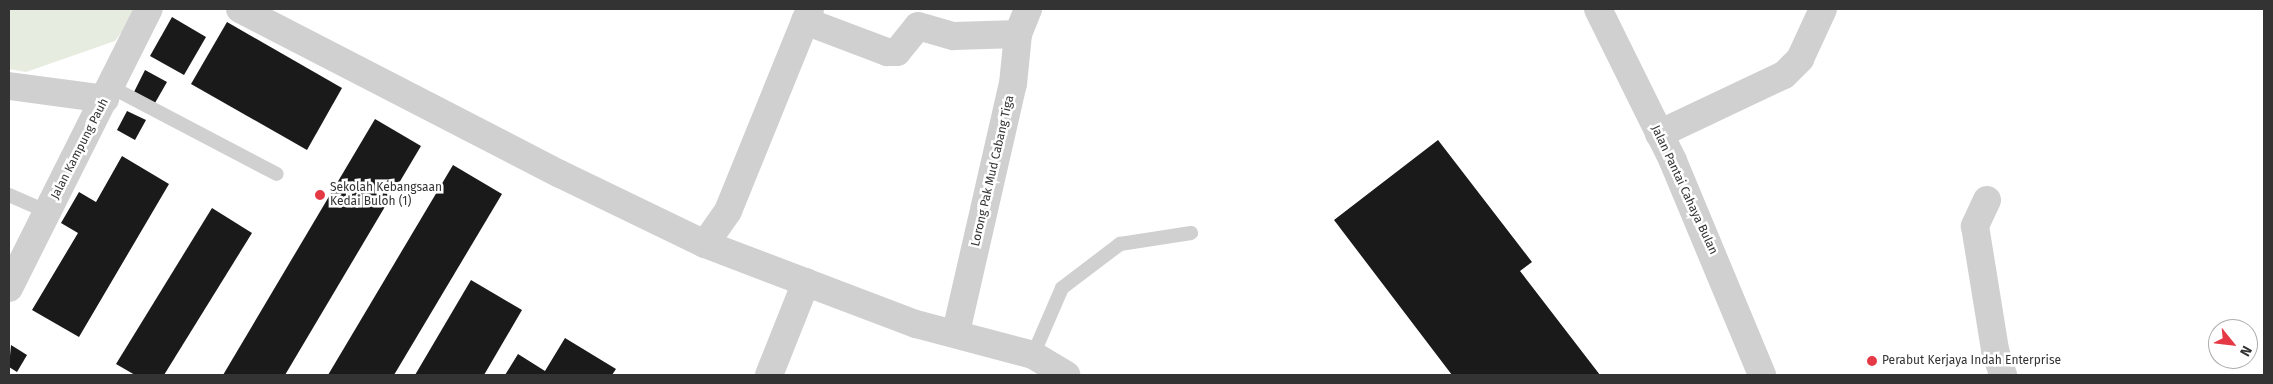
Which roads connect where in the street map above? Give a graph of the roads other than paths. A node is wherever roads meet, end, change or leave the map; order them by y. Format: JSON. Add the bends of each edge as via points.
{"nodes":[{"id":1,"x":149,"y":9,"type":"edge"},
{"id":2,"x":240,"y":9,"type":"edge"},
{"id":3,"x":1028,"y":9,"type":"edge"},
{"id":4,"x":1598,"y":9,"type":"edge"},
{"id":5,"x":1822,"y":9,"type":"edge"},
{"id":6,"x":808,"y":15,"type":"edge"},
{"id":7,"x":1018,"y":34,"type":"junction"},
{"id":8,"x":9,"y":86,"type":"edge"},
{"id":9,"x":108,"y":93,"type":"junction"},
{"id":10,"x":1659,"y":134,"type":"junction"},
{"id":11,"x":277,"y":174,"type":"dead end"},
{"id":12,"x":9,"y":195,"type":"edge"},
{"id":13,"x":1987,"y":200,"type":"dead end"},
{"id":14,"x":48,"y":212,"type":"junction"},
{"id":15,"x":1192,"y":233,"type":"dead end"},
{"id":16,"x":705,"y":244,"type":"junction"},
{"id":17,"x":806,"y":282,"type":"junction"},
{"id":18,"x":9,"y":288,"type":"edge"},
{"id":19,"x":956,"y":332,"type":"junction"},
{"id":20,"x":1033,"y":355,"type":"junction"},
{"id":21,"x":769,"y":375,"type":"edge"},
{"id":22,"x":1066,"y":375,"type":"edge"},
{"id":23,"x":1762,"y":375,"type":"edge"},
{"id":24,"x":2003,"y":375,"type":"edge"}],
"edges":[{"from":1,"to":9,"type":"street","name":"Jalan Kampung Pauh"},
{"from":2,"to":16,"type":"street","via":[[560,174]]},
{"from":3,"to":7,"type":"street","name":"Lorong Pak Mud Cabang Tiga"},
{"from":4,"to":10,"type":"street","name":"Jalan Pantai Cahaya Bulan"},
{"from":5,"to":10,"type":"street","via":[[1800,59],[1784,75]]},
{"from":6,"to":7,"type":"street","via":[[887,52],[897,52],[918,26],[954,36]]},
{"from":6,"to":16,"type":"street","via":[[728,211]]},
{"from":7,"to":19,"type":"street","name":"Lorong Pak Mud Cabang Tiga","via":[[1013,84]]},
{"from":8,"to":9,"type":"street"},
{"from":9,"to":11,"type":"lane"},
{"from":9,"to":14,"type":"street","name":"Jalan Kampung Pauh"},
{"from":10,"to":23,"type":"street","name":"Jalan Pantai Cahaya Bulan","via":[[1712,251]]},
{"from":12,"to":14,"type":"lane"},
{"from":13,"to":24,"type":"street","via":[[1975,226],[1995,350]]},
{"from":14,"to":18,"type":"street","name":"Jalan Kampung Pauh"},
{"from":15,"to":20,"type":"lane","via":[[1120,244],[1062,288]]},
{"from":16,"to":17,"type":"street"},
{"from":17,"to":19,"type":"street","via":[[916,324]]},
{"from":17,"to":21,"type":"street"},
{"from":19,"to":20,"type":"street"},
{"from":20,"to":22,"type":"street"}]}
